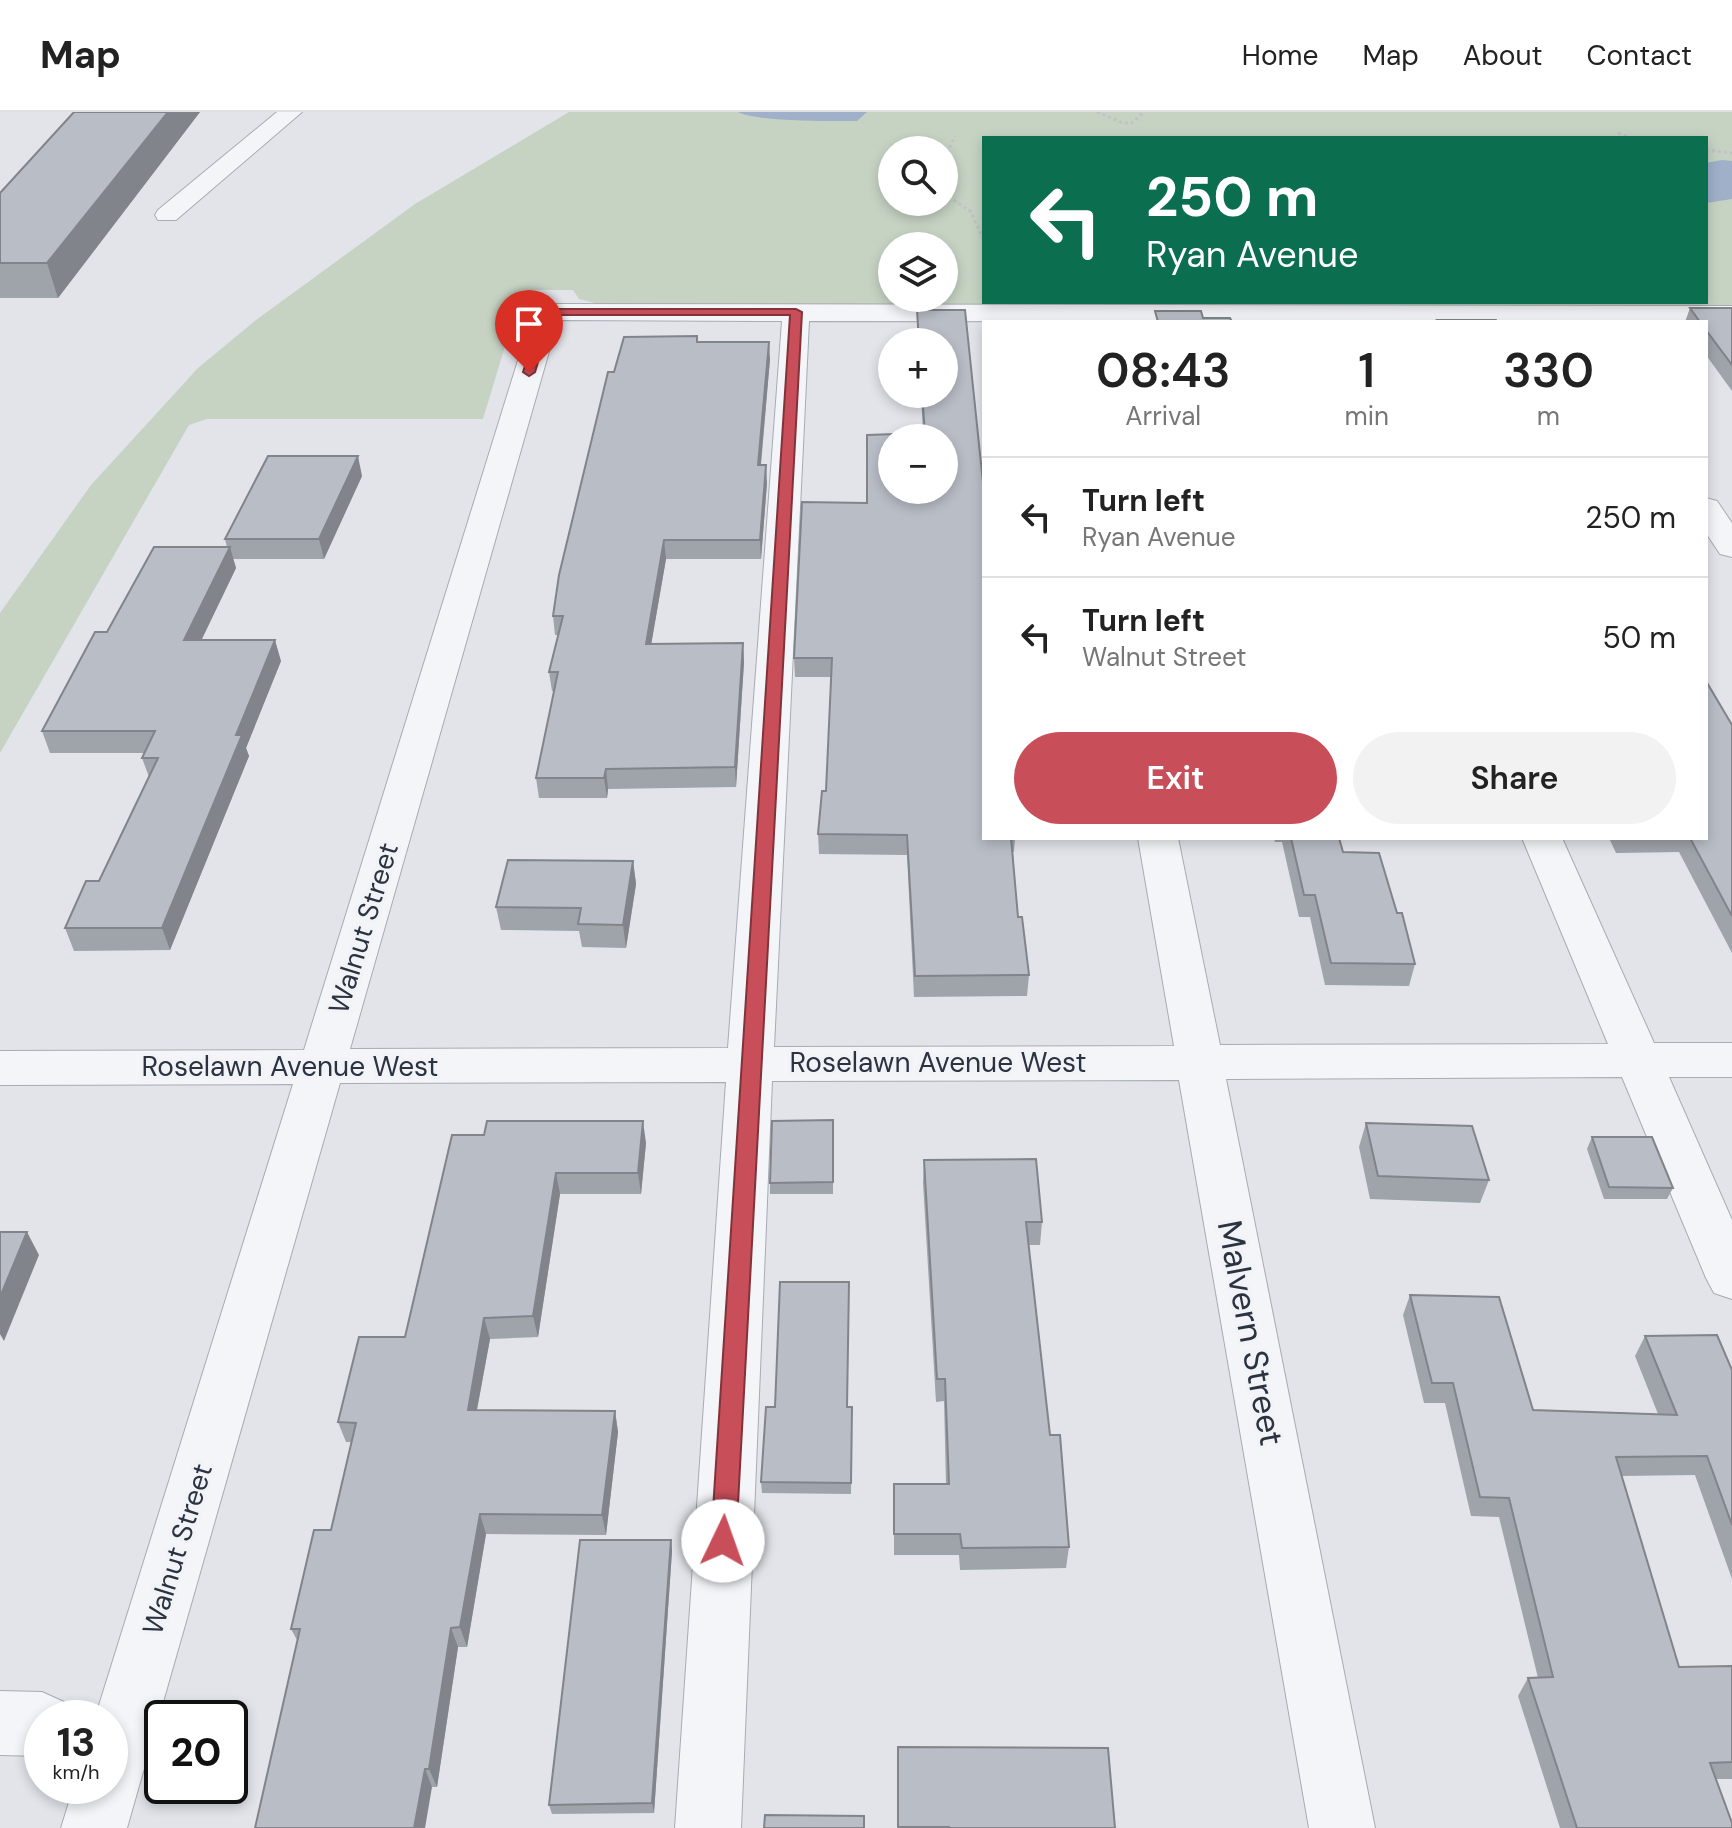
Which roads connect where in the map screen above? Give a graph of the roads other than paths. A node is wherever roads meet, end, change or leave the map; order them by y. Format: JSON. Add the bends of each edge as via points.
{"nodes":[{"id":1,"x":291,"y":112,"type":"edge"},
{"id":2,"x":167,"y":215,"type":"dead end"},
{"id":3,"x":796,"y":312,"type":"junction"},
{"id":4,"x":1732,"y":314,"type":"edge"},
{"id":5,"x":1060,"y":317,"type":"edge"},
{"id":6,"x":1577,"y":318,"type":"edge"},
{"id":7,"x":1708,"y":511,"type":"edge"},
{"id":8,"x":1732,"y":547,"type":"edge"},
{"id":9,"x":1158,"y":840,"type":"edge"},
{"id":10,"x":1543,"y":840,"type":"edge"},
{"id":11,"x":1636,"y":1060,"type":"junction"},
{"id":12,"x":1732,"y":1060,"type":"edge"},
{"id":13,"x":1200,"y":1061,"type":"junction"},
{"id":14,"x":750,"y":1063,"type":"junction"},
{"id":15,"x":322,"y":1065,"type":"junction"},
{"id":16,"x":0,"y":1068,"type":"edge"},
{"id":17,"x":1732,"y":1278,"type":"edge"},
{"id":18,"x":128,"y":1700,"type":"edge"},
{"id":19,"x":0,"y":1723,"type":"edge"},
{"id":20,"x":24,"y":1724,"type":"edge"},
{"id":21,"x":101,"y":1804,"type":"edge"},
{"id":22,"x":94,"y":1828,"type":"edge"},
{"id":23,"x":708,"y":1828,"type":"edge"},
{"id":24,"x":1342,"y":1828,"type":"edge"}],
"edges":[{"from":1,"to":2,"type":"street"},
{"from":3,"to":5,"type":"street"},
{"from":3,"to":14,"type":"street"},
{"from":3,"to":15,"type":"street","name":"Walnut Street","via":[[547,312]]},
{"from":4,"to":6,"type":"street"},
{"from":5,"to":6,"type":"street"},
{"from":7,"to":8,"type":"street"},
{"from":9,"to":13,"type":"street","name":"Malvern Street"},
{"from":10,"to":11,"type":"street"},
{"from":11,"to":12,"type":"street","name":"Roselawn Avenue West"},
{"from":11,"to":13,"type":"street","name":"Roselawn Avenue West"},
{"from":11,"to":17,"type":"street"},
{"from":13,"to":14,"type":"street","name":"Roselawn Avenue West"},
{"from":13,"to":24,"type":"street","name":"Malvern Street"},
{"from":14,"to":15,"type":"street","name":"Roselawn Avenue West"},
{"from":14,"to":23,"type":"street"},
{"from":15,"to":16,"type":"street","name":"Roselawn Avenue West"},
{"from":15,"to":18,"type":"street","name":"Walnut Street"},
{"from":19,"to":20,"type":"street"},
{"from":21,"to":22,"type":"street"}]}
